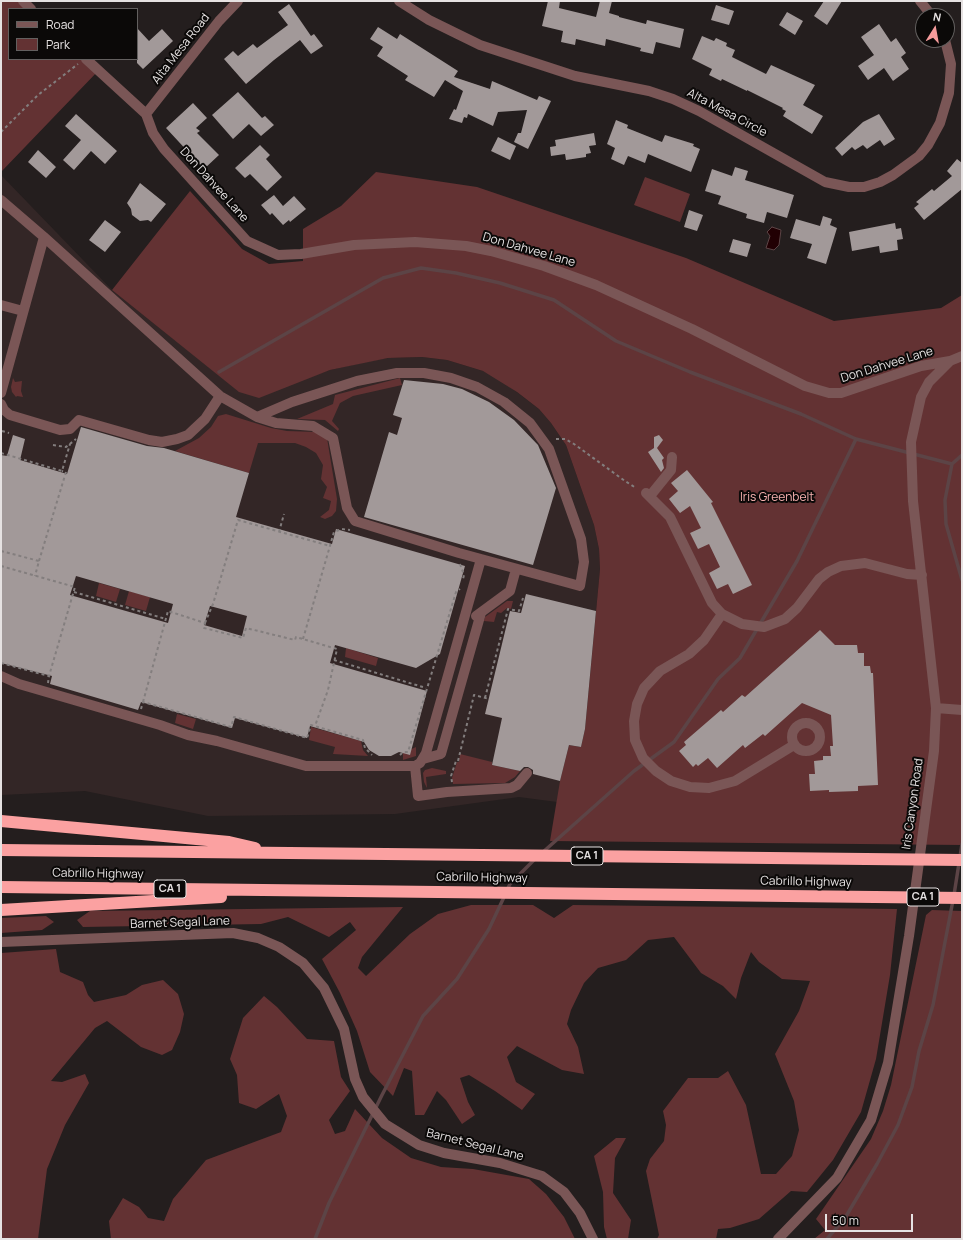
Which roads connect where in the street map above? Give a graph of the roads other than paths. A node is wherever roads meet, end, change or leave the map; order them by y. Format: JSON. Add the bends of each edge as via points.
{"nodes":[{"id":1,"x":238,"y":1,"type":"edge"},
{"id":2,"x":399,"y":1,"type":"edge"},
{"id":3,"x":947,"y":48,"type":"edge"},
{"id":4,"x":87,"y":60,"type":"edge"},
{"id":5,"x":146,"y":114,"type":"junction"},
{"id":6,"x":1,"y":200,"type":"edge"},
{"id":7,"x":44,"y":237,"type":"junction"},
{"id":8,"x":1,"y":305,"type":"edge"},
{"id":9,"x":23,"y":311,"type":"junction"},
{"id":10,"x":962,"y":356,"type":"edge"},
{"id":11,"x":950,"y":361,"type":"junction"},
{"id":12,"x":1,"y":393,"type":"edge"},
{"id":13,"x":220,"y":396,"type":"junction"},
{"id":14,"x":1,"y":404,"type":"edge"},
{"id":15,"x":257,"y":417,"type":"junction"},
{"id":16,"x":672,"y":456,"type":"dead end"},
{"id":17,"x":481,"y":559,"type":"junction"},
{"id":18,"x":516,"y":568,"type":"junction"},
{"id":19,"x":922,"y":575,"type":"junction"},
{"id":20,"x":481,"y":612,"type":"junction"},
{"id":21,"x":722,"y":614,"type":"junction"},
{"id":22,"x":461,"y":629,"type":"junction"},
{"id":23,"x":1,"y":676,"type":"edge"},
{"id":24,"x":936,"y":708,"type":"junction"},
{"id":25,"x":962,"y":710,"type":"edge"},
{"id":26,"x":794,"y":745,"type":"dead end"},
{"id":27,"x":419,"y":762,"type":"junction"},
{"id":28,"x":526,"y":773,"type":"dead end"},
{"id":29,"x":1,"y":821,"type":"edge"},
{"id":30,"x":1,"y":850,"type":"edge"},
{"id":31,"x":278,"y":853,"type":"junction"},
{"id":32,"x":962,"y":860,"type":"edge"},
{"id":33,"x":1,"y":887,"type":"edge"},
{"id":34,"x":339,"y":890,"type":"junction"},
{"id":35,"x":959,"y":898,"type":"edge"},
{"id":36,"x":1,"y":910,"type":"edge"},
{"id":37,"x":1,"y":942,"type":"edge"},
{"id":38,"x":594,"y":1239,"type":"edge"},
{"id":39,"x":778,"y":1239,"type":"edge"}],
"edges":[{"from":1,"to":5,"type":"street","name":"Alta Mesa Road","via":[[214,26]]},
{"from":2,"to":3,"type":"street","name":"Alta Mesa Circle","via":[[440,26],[480,45],[575,76],[672,98],[825,182],[849,187],[864,187],[880,182],[908,165],[928,145],[940,123],[949,93],[951,64]]},
{"from":4,"to":5,"type":"street","name":"Don Dahvee Lane"},
{"from":5,"to":11,"type":"street","name":"Don Dahvee Lane","via":[[153,133],[164,149],[247,241],[278,255],[301,254],[354,245],[415,242],[466,246],[491,251],[544,266],[596,285],[692,329],[805,386],[829,393],[841,393],[921,366]]},
{"from":6,"to":7,"type":"street"},
{"from":7,"to":9,"type":"street"},
{"from":7,"to":13,"type":"street"},
{"from":8,"to":9,"type":"street"},
{"from":9,"to":12,"type":"street"},
{"from":10,"to":11,"type":"street","name":"Iris Canyon Road"},
{"from":11,"to":19,"type":"street","name":"Iris Canyon Road","via":[[929,382],[921,397],[911,442],[913,501]]},
{"from":13,"to":14,"type":"street","via":[[204,419],[188,435],[162,442],[79,420],[70,428],[60,430],[10,415]]},
{"from":13,"to":15,"type":"street"},
{"from":15,"to":17,"type":"street","via":[[276,423],[313,426],[332,438],[347,508],[355,521]]},
{"from":15,"to":18,"type":"street","via":[[292,402],[397,372],[451,378],[491,394],[530,423],[545,442],[581,539],[584,559],[580,586]]},
{"from":16,"to":21,"type":"street","via":[[671,470],[648,495],[670,517],[712,604]]},
{"from":17,"to":18,"type":"street"},
{"from":17,"to":22,"type":"street"},
{"from":18,"to":20,"type":"street","via":[[510,591]]},
{"from":19,"to":21,"type":"street","via":[[903,573],[875,564],[848,564],[823,575],[792,614],[778,623],[764,627],[750,626]]},
{"from":19,"to":24,"type":"street","name":"Iris Canyon Road"},
{"from":20,"to":22,"type":"street"},
{"from":20,"to":27,"type":"street","via":[[441,754]]},
{"from":21,"to":26,"type":"street","via":[[704,640],[689,654],[660,671],[644,688],[637,704],[634,721],[635,740],[643,758],[671,781],[690,787],[709,788],[735,781]]},
{"from":22,"to":27,"type":"street","via":[[428,747]]},
{"from":23,"to":27,"type":"street","via":[[19,684],[188,735],[306,766]]},
{"from":24,"to":25,"type":"street"},
{"from":24,"to":39,"type":"street","name":"Iris Canyon Road","via":[[934,751],[909,936],[884,1077],[871,1120],[837,1178]]},
{"from":27,"to":28,"type":"street","via":[[418,796],[511,788]]},
{"from":29,"to":31,"type":"highway","via":[[229,842]]},
{"from":30,"to":31,"type":"highway","name":"Cabrillo Highway","number":"CA 1"},
{"from":31,"to":32,"type":"highway","name":"Cabrillo Highway","number":"CA 1"},
{"from":33,"to":34,"type":"highway","name":"Cabrillo Highway","number":"CA 1"},
{"from":34,"to":35,"type":"highway","name":"Cabrillo Highway","number":"CA 1"},
{"from":34,"to":36,"type":"highway"},
{"from":37,"to":38,"type":"street","name":"Barnet Segal Lane","via":[[233,933],[258,938],[279,947],[303,963],[324,988],[344,1029],[355,1079],[363,1097],[385,1124],[419,1145],[444,1153],[500,1163],[542,1176],[564,1192],[580,1213]]}]}
